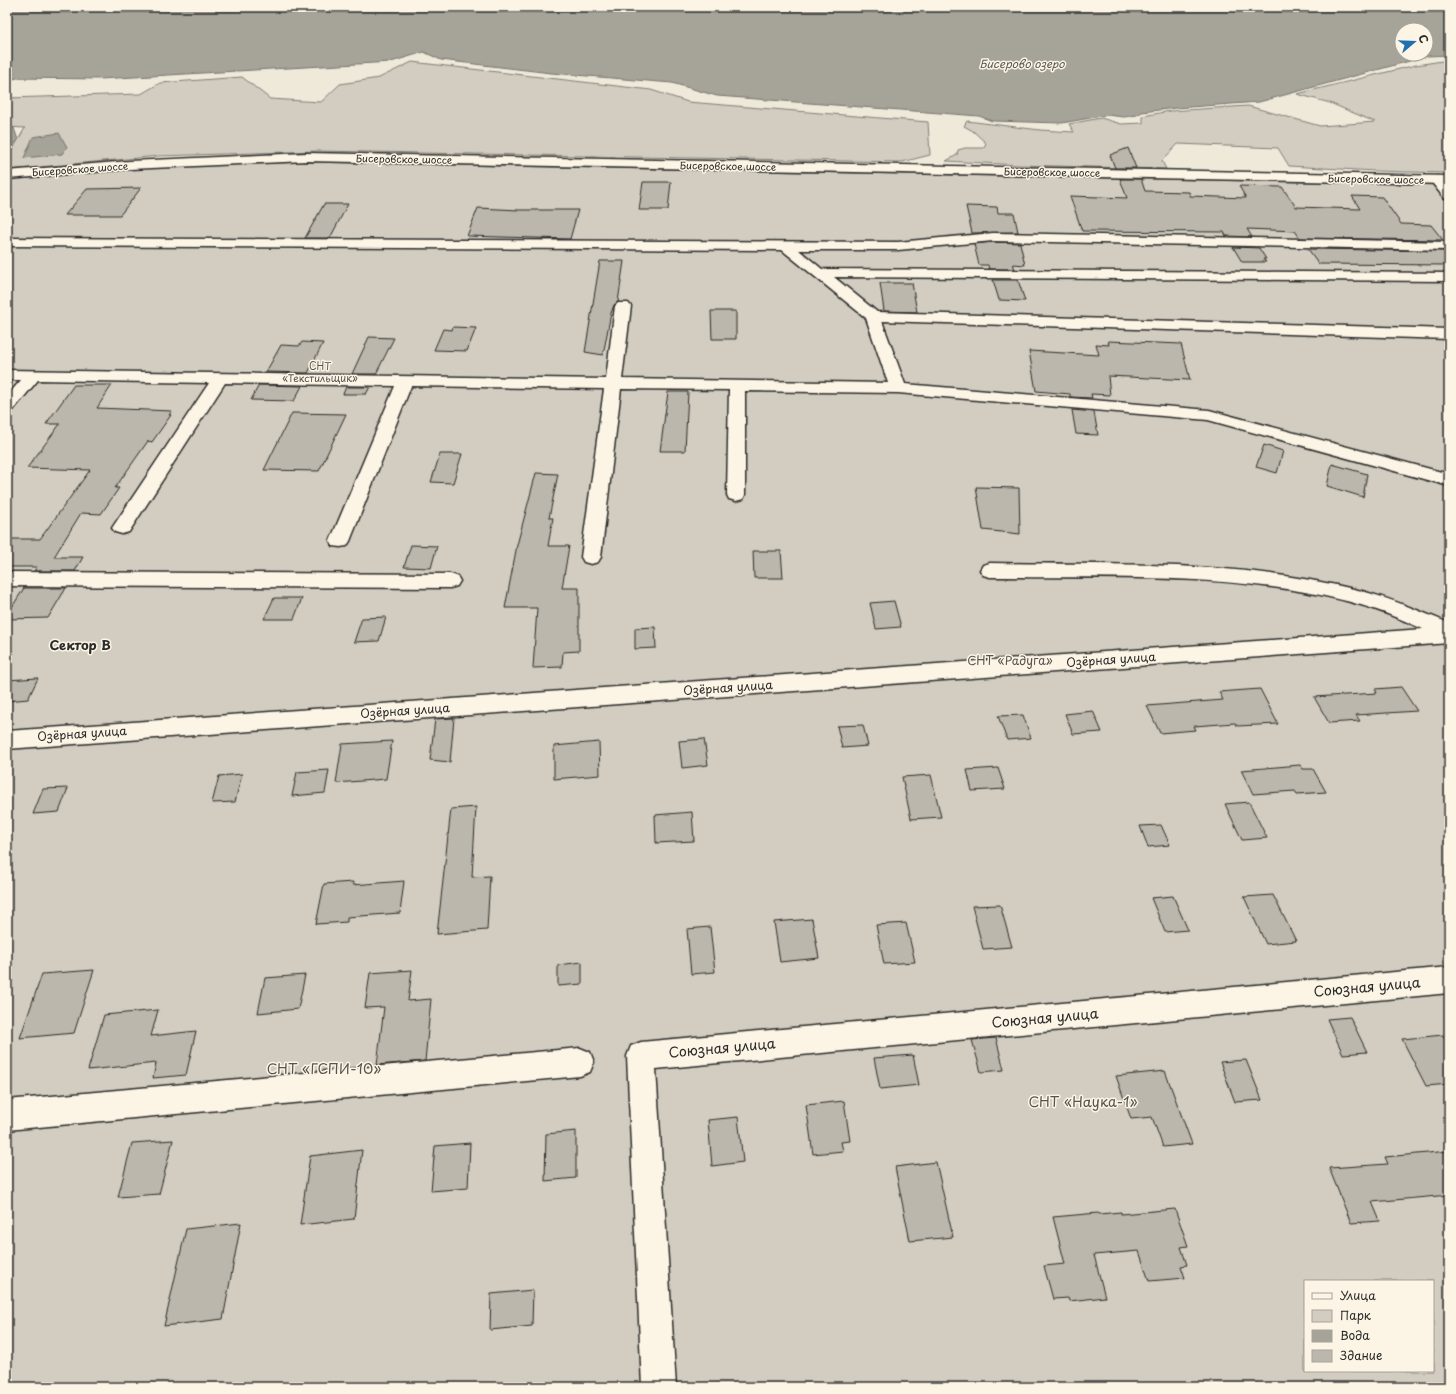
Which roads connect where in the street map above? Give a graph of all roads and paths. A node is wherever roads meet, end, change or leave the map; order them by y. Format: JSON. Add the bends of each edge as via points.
{"nodes":[{"id":1,"x":7,"y":175,"type":"edge"},
{"id":2,"x":1443,"y":180,"type":"edge"},
{"id":3,"x":1449,"y":195,"type":"edge"},
{"id":4,"x":7,"y":242,"type":"edge"},
{"id":5,"x":784,"y":246,"type":"junction"},
{"id":6,"x":1449,"y":246,"type":"edge"},
{"id":7,"x":819,"y":273,"type":"junction"},
{"id":8,"x":1449,"y":277,"type":"edge"},
{"id":9,"x":623,"y":306,"type":"dead end"},
{"id":10,"x":873,"y":316,"type":"junction"},
{"id":11,"x":1449,"y":334,"type":"edge"},
{"id":12,"x":7,"y":375,"type":"edge"},
{"id":13,"x":33,"y":376,"type":"junction"},
{"id":14,"x":220,"y":378,"type":"junction"},
{"id":15,"x":405,"y":381,"type":"junction"},
{"id":16,"x":613,"y":384,"type":"junction"},
{"id":17,"x":737,"y":386,"type":"junction"},
{"id":18,"x":898,"y":388,"type":"junction"},
{"id":19,"x":7,"y":406,"type":"edge"},
{"id":20,"x":1449,"y":480,"type":"edge"},
{"id":21,"x":736,"y":495,"type":"dead end"},
{"id":22,"x":122,"y":528,"type":"dead end"},
{"id":23,"x":340,"y":541,"type":"dead end"},
{"id":24,"x":591,"y":557,"type":"dead end"},
{"id":25,"x":990,"y":570,"type":"dead end"},
{"id":26,"x":7,"y":579,"type":"edge"},
{"id":27,"x":450,"y":581,"type":"dead end"},
{"id":28,"x":1449,"y":632,"type":"edge"},
{"id":29,"x":1449,"y":635,"type":"edge"},
{"id":30,"x":7,"y":740,"type":"edge"},
{"id":31,"x":1449,"y":980,"type":"edge"},
{"id":32,"x":580,"y":1062,"type":"dead end"},
{"id":33,"x":7,"y":1115,"type":"edge"},
{"id":34,"x":659,"y":1387,"type":"edge"}],
"edges":[{"from":1,"to":2,"type":"street","name":"Бисеровское шоссе","via":[[130,165],[307,158]]},
{"from":2,"to":3,"type":"street"},
{"from":4,"to":5,"type":"street"},
{"from":5,"to":6,"type":"street","via":[[898,246],[993,237]]},
{"from":5,"to":7,"type":"street"},
{"from":7,"to":8,"type":"street"},
{"from":7,"to":10,"type":"street"},
{"from":9,"to":16,"type":"street"},
{"from":10,"to":11,"type":"street"},
{"from":10,"to":18,"type":"street"},
{"from":12,"to":13,"type":"street"},
{"from":13,"to":14,"type":"street"},
{"from":13,"to":19,"type":"street"},
{"from":14,"to":15,"type":"street"},
{"from":14,"to":22,"type":"street"},
{"from":15,"to":16,"type":"street"},
{"from":15,"to":23,"type":"street"},
{"from":16,"to":17,"type":"street"},
{"from":16,"to":24,"type":"street"},
{"from":17,"to":18,"type":"street"},
{"from":17,"to":21,"type":"street"},
{"from":18,"to":20,"type":"street","via":[[1209,415]]},
{"from":25,"to":28,"type":"street","via":[[1188,573],[1278,582],[1359,598]]},
{"from":26,"to":27,"type":"street"},
{"from":29,"to":30,"type":"street","name":"Озёрная улица"},
{"from":31,"to":34,"type":"street","name":"Союзная улица","via":[[641,1056]]},
{"from":32,"to":33,"type":"street"}]}
